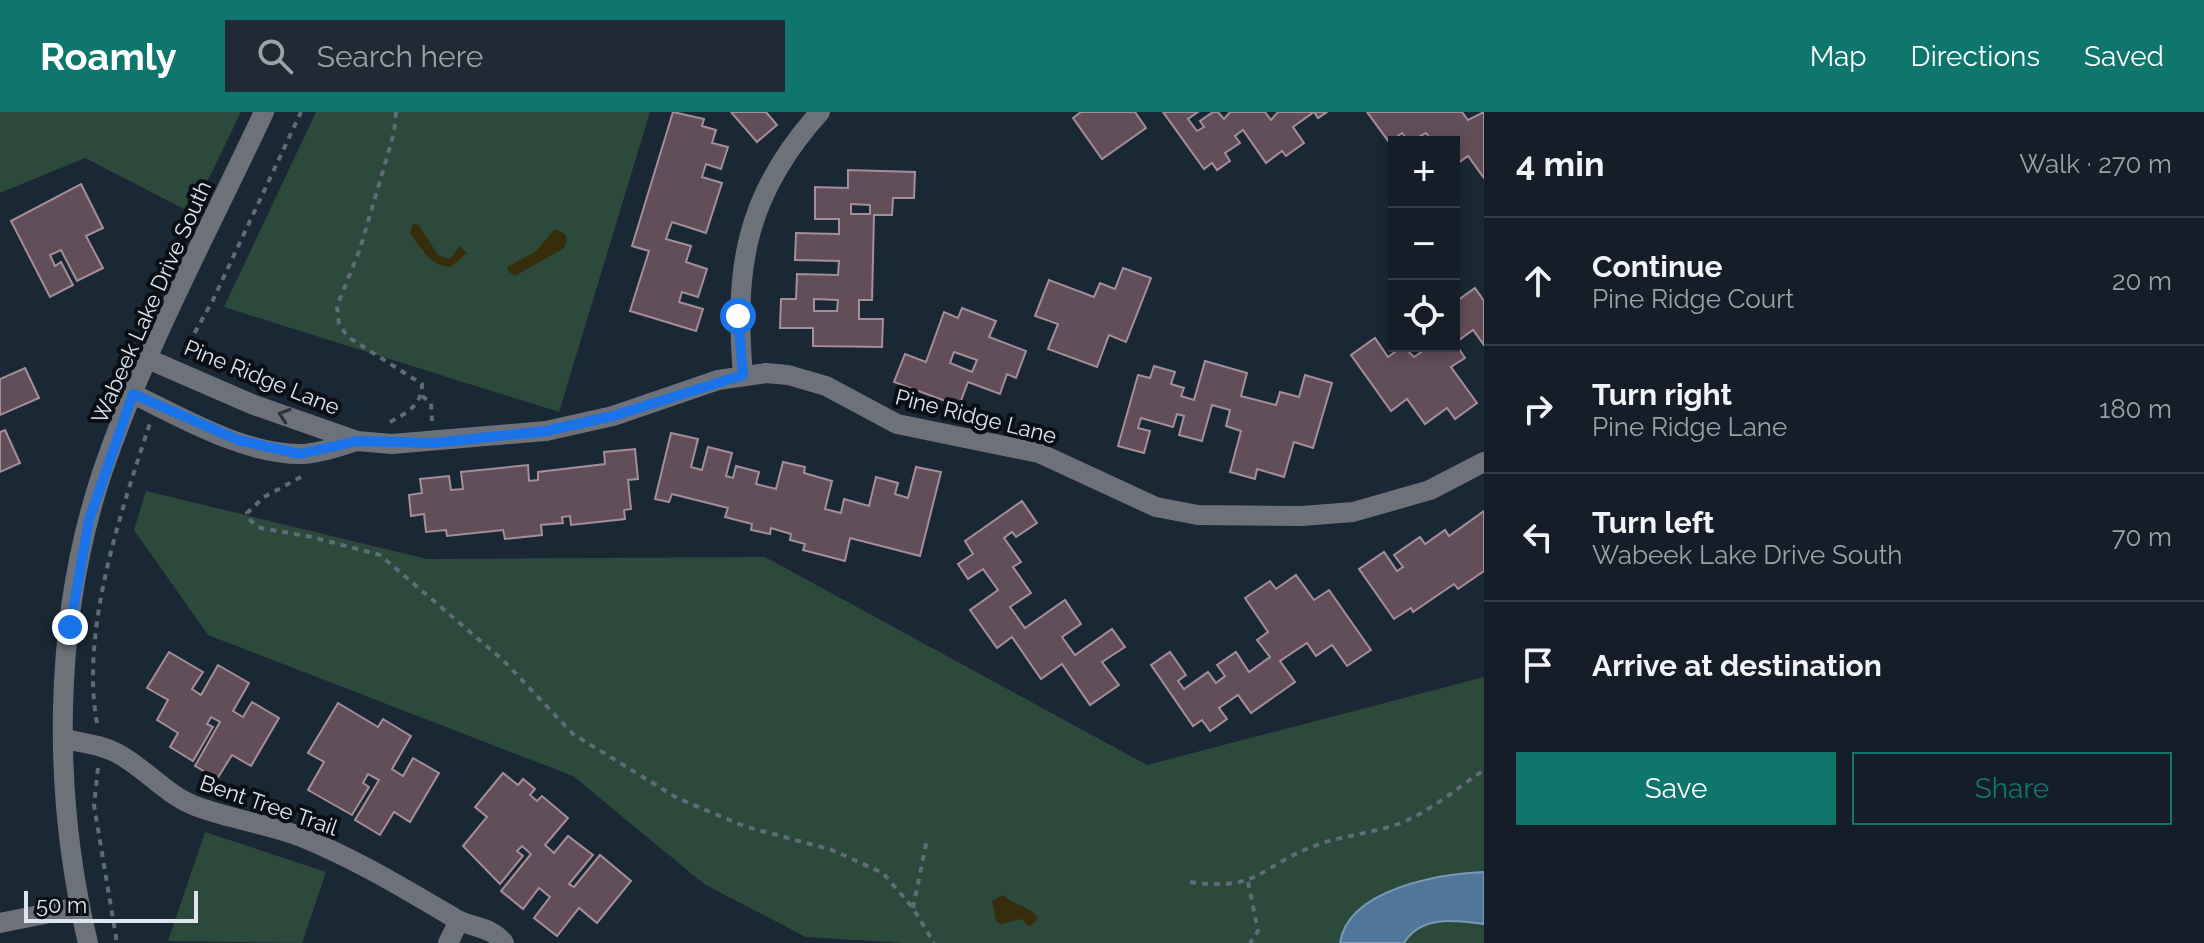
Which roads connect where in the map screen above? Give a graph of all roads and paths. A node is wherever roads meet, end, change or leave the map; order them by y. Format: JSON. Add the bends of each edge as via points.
{"nodes":[{"id":1,"x":264,"y":112,"type":"edge"},
{"id":2,"x":301,"y":112,"type":"edge"},
{"id":3,"x":396,"y":112,"type":"edge"},
{"id":4,"x":820,"y":112,"type":"edge"},
{"id":5,"x":148,"y":359,"type":"junction"},
{"id":6,"x":175,"y":369,"type":"junction"},
{"id":7,"x":743,"y":375,"type":"junction"},
{"id":8,"x":133,"y":394,"type":"junction"},
{"id":9,"x":158,"y":406,"type":"junction"},
{"id":10,"x":391,"y":421,"type":"dead end"},
{"id":11,"x":357,"y":441,"type":"junction"},
{"id":12,"x":1484,"y":462,"type":"edge"},
{"id":13,"x":304,"y":474,"type":"dead end"},
{"id":14,"x":64,"y":739,"type":"junction"},
{"id":15,"x":98,"y":745,"type":"junction"},
{"id":16,"x":1484,"y":770,"type":"edge"},
{"id":17,"x":927,"y":839,"type":"dead end"},
{"id":18,"x":1190,"y":882,"type":"dead end"},
{"id":19,"x":1248,"y":882,"type":"junction"},
{"id":20,"x":79,"y":907,"type":"junction"},
{"id":21,"x":913,"y":908,"type":"junction"},
{"id":22,"x":459,"y":921,"type":"junction"},
{"id":23,"x":0,"y":923,"type":"edge"},
{"id":24,"x":88,"y":943,"type":"edge"},
{"id":25,"x":117,"y":943,"type":"edge"},
{"id":26,"x":448,"y":943,"type":"edge"},
{"id":27,"x":504,"y":943,"type":"edge"},
{"id":28,"x":934,"y":943,"type":"edge"},
{"id":29,"x":1250,"y":943,"type":"edge"}],
"edges":[{"from":1,"to":5,"type":"street","name":"Wabeek Lake Drive South"},
{"from":2,"to":6,"type":"path"},
{"from":3,"to":10,"type":"path","via":[[360,249],[337,306],[339,324],[348,337],[422,384],[422,396],[411,411]]},
{"from":4,"to":7,"type":"street","via":[[775,172],[748,240],[738,316]]},
{"from":5,"to":6,"type":"street","name":"Pine Ridge Lane"},
{"from":5,"to":8,"type":"street","name":"Wabeek Lake Drive South"},
{"from":11,"to":6,"type":"street","name":"Pine Ridge Lane","one_way":true,"via":[[254,405]]},
{"from":7,"to":11,"type":"street","name":"Pine Ridge Lane","via":[[546,431],[433,443]]},
{"from":7,"to":12,"type":"street","name":"Pine Ridge Lane","via":[[766,373],[811,381],[897,424],[1039,453],[1146,503],[1198,515],[1353,512],[1430,490]]},
{"from":8,"to":9,"type":"street","name":"Pine Ridge Lane"},
{"from":8,"to":14,"type":"street","name":"Wabeek Lake Drive South","via":[[100,479],[77,575]]},
{"from":9,"to":11,"type":"street","name":"Pine Ridge Lane","via":[[238,440],[291,452],[319,452]]},
{"from":9,"to":15,"type":"path","via":[[115,533],[94,653]]},
{"from":13,"to":21,"type":"path","via":[[264,497],[247,513],[251,521],[261,528],[380,555],[504,661],[573,734],[677,798],[744,826],[832,850],[883,873]]},
{"from":14,"to":15,"type":"street","name":"Bent Tree Trail"},
{"from":14,"to":20,"type":"street","name":"Wabeek Lake Drive South","via":[[68,835]]},
{"from":15,"to":22,"type":"street","name":"Bent Tree Trail","via":[[120,754],[176,797],[300,837],[417,893]]},
{"from":15,"to":25,"type":"path","via":[[94,805]]},
{"from":16,"to":19,"type":"path","via":[[1400,823],[1315,845]]},
{"from":17,"to":21,"type":"path"},
{"from":18,"to":19,"type":"path"},
{"from":19,"to":29,"type":"path","via":[[1258,931]]},
{"from":20,"to":23,"type":"street"},
{"from":20,"to":24,"type":"street","name":"Wabeek Lake Drive South"},
{"from":21,"to":28,"type":"path"},
{"from":22,"to":26,"type":"street"},
{"from":22,"to":27,"type":"street","name":"Bent Tree Trail","via":[[491,931]]}]}
